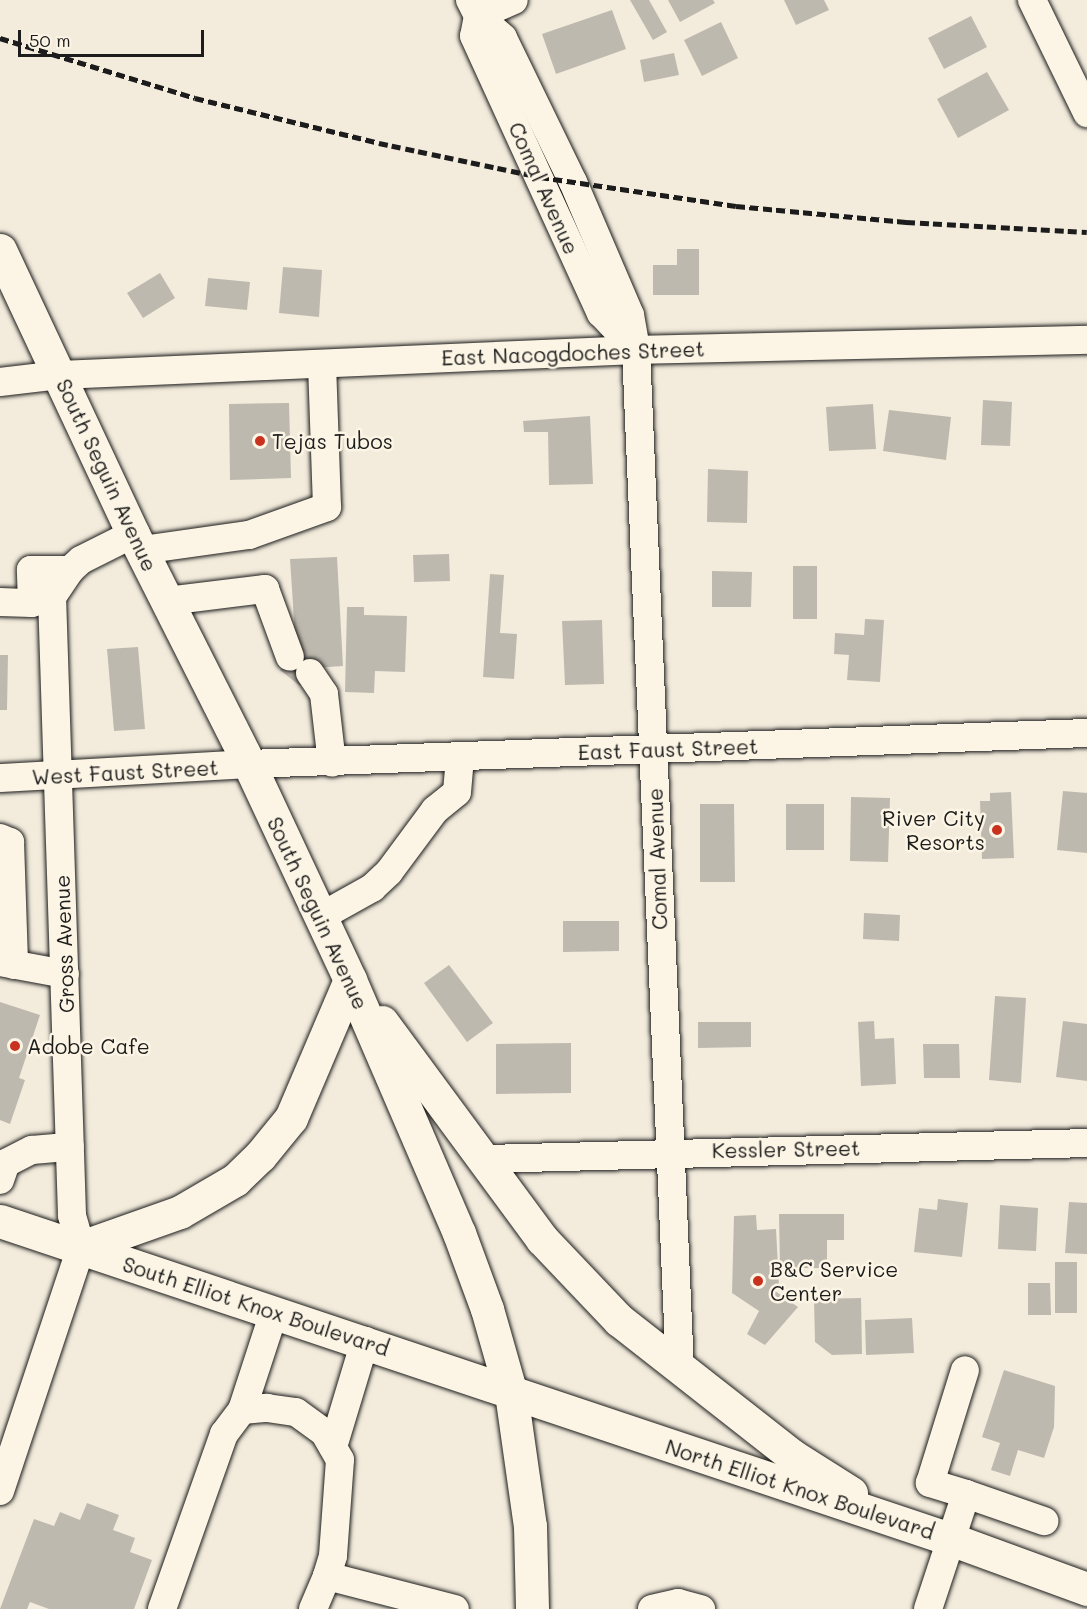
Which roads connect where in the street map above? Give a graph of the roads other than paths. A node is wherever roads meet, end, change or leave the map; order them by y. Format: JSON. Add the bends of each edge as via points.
{"nodes":[{"id":1,"x":514,"y":0,"type":"edge"},
{"id":2,"x":1032,"y":0,"type":"edge"},
{"id":3,"x":474,"y":8,"type":"edge"},
{"id":4,"x":1087,"y":113,"type":"edge"},
{"id":5,"x":0,"y":250,"type":"edge"},
{"id":6,"x":1087,"y":340,"type":"edge"},
{"id":7,"x":636,"y":350,"type":"junction"},
{"id":8,"x":322,"y":364,"type":"junction"},
{"id":9,"x":60,"y":375,"type":"junction"},
{"id":10,"x":0,"y":382,"type":"edge"},
{"id":11,"x":138,"y":542,"type":"junction"},
{"id":12,"x":70,"y":570,"type":"junction"},
{"id":13,"x":167,"y":601,"type":"junction"},
{"id":14,"x":0,"y":602,"type":"edge"},
{"id":15,"x":1087,"y":732,"type":"edge"},
{"id":16,"x":652,"y":750,"type":"junction"},
{"id":17,"x":460,"y":756,"type":"junction"},
{"id":18,"x":249,"y":764,"type":"junction"},
{"id":19,"x":332,"y":764,"type":"junction"},
{"id":20,"x":59,"y":776,"type":"junction"},
{"id":21,"x":0,"y":778,"type":"edge"},
{"id":22,"x":0,"y":838,"type":"edge"},
{"id":23,"x":320,"y":917,"type":"junction"},
{"id":24,"x":7,"y":964,"type":"edge"},
{"id":25,"x":65,"y":974,"type":"junction"},
{"id":26,"x":350,"y":980,"type":"junction"},
{"id":27,"x":1087,"y":1143,"type":"edge"},
{"id":28,"x":70,"y":1147,"type":"junction"},
{"id":29,"x":669,"y":1152,"type":"junction"},
{"id":30,"x":9,"y":1154,"type":"edge"},
{"id":31,"x":486,"y":1159,"type":"junction"},
{"id":32,"x":0,"y":1180,"type":"edge"},
{"id":33,"x":0,"y":1221,"type":"edge"},
{"id":34,"x":81,"y":1247,"type":"junction"},
{"id":35,"x":274,"y":1312,"type":"junction"},
{"id":36,"x":365,"y":1341,"type":"junction"},
{"id":37,"x":680,"y":1368,"type":"junction"},
{"id":38,"x":965,"y":1370,"type":"dead end"},
{"id":39,"x":511,"y":1393,"type":"junction"},
{"id":40,"x":242,"y":1410,"type":"junction"},
{"id":41,"x":333,"y":1447,"type":"junction"},
{"id":42,"x":0,"y":1491,"type":"edge"},
{"id":43,"x":966,"y":1494,"type":"junction"},
{"id":44,"x":895,"y":1521,"type":"junction"},
{"id":45,"x":1044,"y":1521,"type":"dead end"},
{"id":46,"x":950,"y":1539,"type":"junction"},
{"id":47,"x":327,"y":1575,"type":"junction"},
{"id":48,"x":1087,"y":1589,"type":"edge"},
{"id":49,"x":162,"y":1609,"type":"edge"},
{"id":50,"x":313,"y":1609,"type":"edge"},
{"id":51,"x":455,"y":1609,"type":"edge"},
{"id":52,"x":532,"y":1609,"type":"edge"},
{"id":53,"x":652,"y":1609,"type":"edge"},
{"id":54,"x":701,"y":1609,"type":"edge"},
{"id":55,"x":928,"y":1609,"type":"edge"}],
"edges":[{"from":1,"to":3,"type":"street"},
{"from":2,"to":4,"type":"street"},
{"from":3,"to":7,"type":"street","name":"Comal Avenue","via":[[474,36],[601,313]]},
{"from":5,"to":9,"type":"main road","name":"South Seguin Avenue"},
{"from":6,"to":7,"type":"street","name":"East Nacogdoches Street"},
{"from":7,"to":8,"type":"street","name":"East Nacogdoches Street"},
{"from":7,"to":16,"type":"street","name":"Comal Avenue"},
{"from":8,"to":9,"type":"street","name":"East Nacogdoches Street"},
{"from":8,"to":11,"type":"street","via":[[327,507],[249,535]]},
{"from":9,"to":10,"type":"street","name":"East Nacogdoches Street"},
{"from":9,"to":11,"type":"main road","name":"South Seguin Avenue"},
{"from":11,"to":12,"type":"street","name":"Gross Avenue"},
{"from":11,"to":13,"type":"main road","name":"South Seguin Avenue"},
{"from":12,"to":14,"type":"street","via":[[32,570],[32,603]]},
{"from":12,"to":20,"type":"street","name":"Gross Avenue","via":[[52,597]]},
{"from":13,"to":18,"type":"main road","name":"South Seguin Avenue"},
{"from":13,"to":19,"type":"street","via":[[265,589],[300,664],[324,694]]},
{"from":15,"to":16,"type":"street","name":"East Faust Street"},
{"from":16,"to":17,"type":"street","name":"East Faust Street"},
{"from":16,"to":29,"type":"street","name":"Comal Avenue"},
{"from":17,"to":19,"type":"street","name":"East Faust Street"},
{"from":17,"to":23,"type":"street","via":[[457,792],[435,810],[389,872],[372,888]]},
{"from":18,"to":19,"type":"street","name":"East Faust Street"},
{"from":18,"to":20,"type":"street","name":"West Faust Street"},
{"from":18,"to":23,"type":"main road","name":"South Seguin Avenue"},
{"from":20,"to":21,"type":"street","name":"West Faust Street"},
{"from":20,"to":25,"type":"street","name":"Gross Avenue"},
{"from":22,"to":24,"type":"street","via":[[10,842]]},
{"from":23,"to":26,"type":"main road","name":"South Seguin Avenue"},
{"from":24,"to":25,"type":"street"},
{"from":25,"to":28,"type":"street","name":"Gross Avenue"},
{"from":26,"to":31,"type":"main road"},
{"from":26,"to":34,"type":"main road","via":[[291,1118],[260,1156],[235,1180],[180,1212]]},
{"from":26,"to":39,"type":"main road","name":"South Seguin Avenue","via":[[459,1233],[487,1309]]},
{"from":27,"to":29,"type":"street","name":"Kessler Street"},
{"from":28,"to":30,"type":"street"},
{"from":28,"to":34,"type":"street","name":"Gross Avenue","via":[[72,1215]]},
{"from":29,"to":31,"type":"street","name":"Kessler Street"},
{"from":29,"to":37,"type":"street","name":"Comal Avenue"},
{"from":30,"to":32,"type":"street"},
{"from":31,"to":37,"type":"main road","via":[[542,1239],[619,1320]]},
{"from":33,"to":34,"type":"main road","name":"South Elliot Knox Boulevard"},
{"from":34,"to":35,"type":"main road","name":"South Elliot Knox Boulevard"},
{"from":34,"to":42,"type":"street"},
{"from":35,"to":36,"type":"main road","name":"South Elliot Knox Boulevard"},
{"from":35,"to":40,"type":"street"},
{"from":36,"to":39,"type":"main road","name":"South Elliot Knox Boulevard"},
{"from":36,"to":41,"type":"street"},
{"from":37,"to":44,"type":"main road","via":[[791,1455]]},
{"from":38,"to":43,"type":"street","via":[[930,1483]]},
{"from":39,"to":44,"type":"main road","name":"North Elliot Knox Boulevard"},
{"from":39,"to":52,"type":"main road","name":"South Seguin Avenue","via":[[530,1526]]},
{"from":40,"to":41,"type":"street","via":[[296,1412],[324,1432]]},
{"from":40,"to":49,"type":"street","via":[[224,1434],[210,1468]]},
{"from":41,"to":47,"type":"street","via":[[340,1460],[340,1491],[333,1556]]},
{"from":43,"to":45,"type":"street"},
{"from":43,"to":46,"type":"street"},
{"from":44,"to":46,"type":"main road","name":"North Elliot Knox Boulevard"},
{"from":46,"to":48,"type":"main road","name":"North Elliot Knox Boulevard"},
{"from":46,"to":55,"type":"street"},
{"from":47,"to":50,"type":"street"},
{"from":47,"to":51,"type":"street"},
{"from":53,"to":54,"type":"street","via":[[678,1603]]}]}
